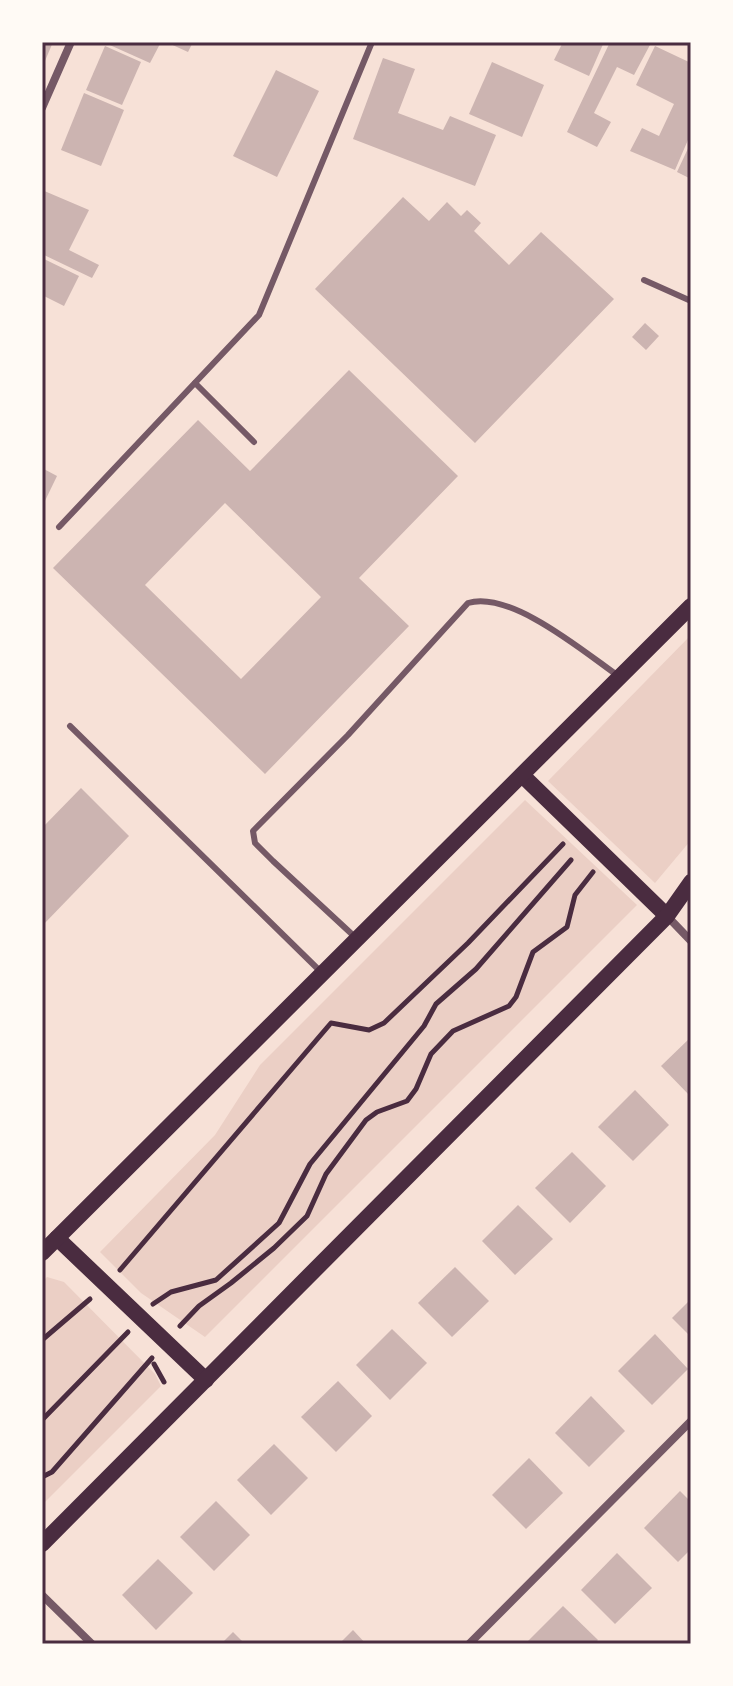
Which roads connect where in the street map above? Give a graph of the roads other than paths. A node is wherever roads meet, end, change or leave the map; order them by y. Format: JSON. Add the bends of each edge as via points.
{"nodes":[{"id":1,"x":71,"y":42,"type":"edge"},
{"id":2,"x":372,"y":42,"type":"edge"},
{"id":3,"x":42,"y":108,"type":"edge"},
{"id":4,"x":644,"y":280,"type":"dead end"},
{"id":5,"x":691,"y":301,"type":"edge"},
{"id":6,"x":195,"y":383,"type":"junction"},
{"id":7,"x":254,"y":442,"type":"dead end"},
{"id":8,"x":59,"y":527,"type":"dead end"},
{"id":9,"x":691,"y":606,"type":"edge"},
{"id":10,"x":620,"y":677,"type":"junction"},
{"id":11,"x":70,"y":726,"type":"dead end"},
{"id":12,"x":522,"y":775,"type":"junction"},
{"id":13,"x":691,"y":882,"type":"edge"},
{"id":14,"x":667,"y":916,"type":"junction"},
{"id":15,"x":357,"y":939,"type":"junction"},
{"id":16,"x":691,"y":941,"type":"edge"},
{"id":17,"x":323,"y":973,"type":"junction"},
{"id":18,"x":57,"y":1238,"type":"junction"},
{"id":19,"x":42,"y":1253,"type":"edge"},
{"id":20,"x":206,"y":1380,"type":"junction"},
{"id":21,"x":691,"y":1421,"type":"edge"},
{"id":22,"x":42,"y":1544,"type":"edge"},
{"id":23,"x":42,"y":1595,"type":"edge"},
{"id":24,"x":92,"y":1644,"type":"edge"},
{"id":25,"x":469,"y":1644,"type":"edge"}],
"edges":[{"from":1,"to":3,"type":"street"},
{"from":2,"to":6,"type":"lane","via":[[259,315]]},
{"from":4,"to":5,"type":"lane"},
{"from":6,"to":7,"type":"lane"},
{"from":6,"to":8,"type":"lane"},
{"from":9,"to":10,"type":"main road"},
{"from":10,"to":12,"type":"main road"},
{"from":10,"to":15,"type":"lane","via":[[519,612],[489,600],[468,603],[253,831],[255,843]]},
{"from":11,"to":17,"type":"lane"},
{"from":12,"to":14,"type":"main road"},
{"from":12,"to":15,"type":"main road"},
{"from":13,"to":14,"type":"main road"},
{"from":14,"to":16,"type":"street"},
{"from":14,"to":20,"type":"main road"},
{"from":15,"to":17,"type":"main road"},
{"from":17,"to":18,"type":"main road"},
{"from":18,"to":19,"type":"main road"},
{"from":18,"to":20,"type":"main road"},
{"from":20,"to":22,"type":"main road"},
{"from":21,"to":25,"type":"street"},
{"from":23,"to":24,"type":"street"}]}
